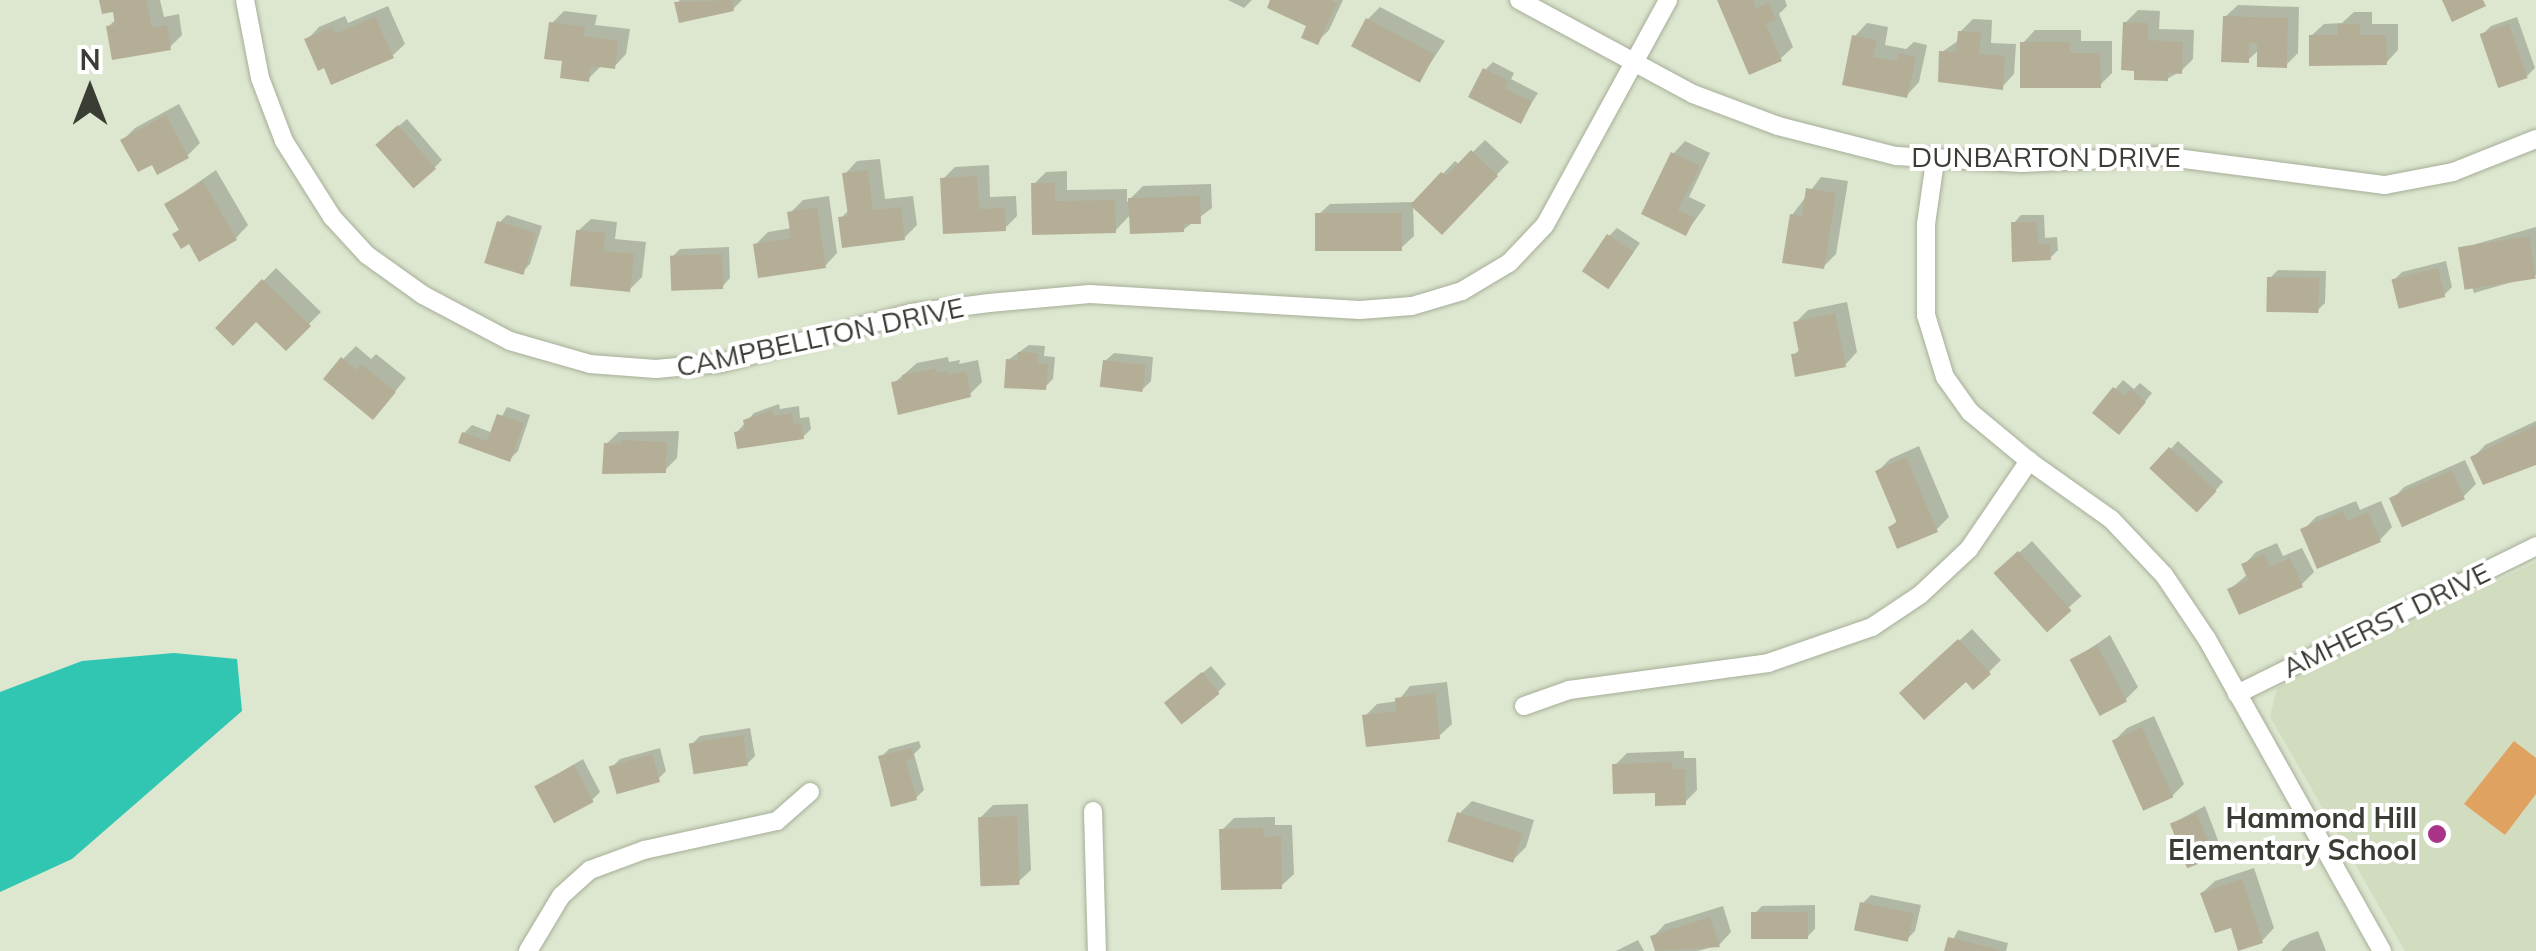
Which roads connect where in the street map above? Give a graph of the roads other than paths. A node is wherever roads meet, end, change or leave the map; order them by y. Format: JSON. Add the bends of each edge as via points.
{"nodes":[{"id":1,"x":245,"y":0,"type":"edge"},
{"id":2,"x":1519,"y":0,"type":"edge"},
{"id":3,"x":1668,"y":0,"type":"edge"},
{"id":4,"x":1636,"y":65,"type":"junction"},
{"id":5,"x":2536,"y":139,"type":"edge"},
{"id":6,"x":1934,"y":161,"type":"junction"},
{"id":7,"x":2029,"y":461,"type":"junction"},
{"id":8,"x":2536,"y":546,"type":"edge"},
{"id":9,"x":2236,"y":694,"type":"junction"},
{"id":10,"x":1524,"y":706,"type":"dead end"},
{"id":11,"x":810,"y":792,"type":"dead end"},
{"id":12,"x":1093,"y":811,"type":"dead end"},
{"id":13,"x":528,"y":951,"type":"edge"},
{"id":14,"x":1097,"y":951,"type":"edge"},
{"id":15,"x":2382,"y":951,"type":"edge"}],
"edges":[{"from":1,"to":4,"type":"street","name":"CAMPBELLTON DRIVE","via":[[277,125],[348,237],[422,295],[510,341],[622,368],[721,363],[911,313],[1090,294],[1360,310],[1437,300],[1509,263],[1546,224]]},
{"from":2,"to":4,"type":"street","name":"DUNBARTON DRIVE"},
{"from":3,"to":4,"type":"street","name":"CAMPBELLTON DRIVE"},
{"from":4,"to":6,"type":"street","name":"DUNBARTON DRIVE","via":[[1778,126]]},
{"from":5,"to":6,"type":"street","name":"DUNBARTON DRIVE","via":[[2453,172],[2385,185],[2160,156]]},
{"from":6,"to":7,"type":"street","via":[[1926,315],[1936,357],[1970,412]]},
{"from":7,"to":9,"type":"street","via":[[2074,489],[2138,546],[2187,606]]},
{"from":7,"to":10,"type":"street","via":[[1969,549],[1872,628],[1768,663],[1569,690]]},
{"from":8,"to":9,"type":"street","name":"AMHERST DRIVE"},
{"from":9,"to":15,"type":"street"},
{"from":11,"to":13,"type":"street","via":[[777,821],[644,850],[590,870],[562,896]]},
{"from":12,"to":14,"type":"street"}]}
